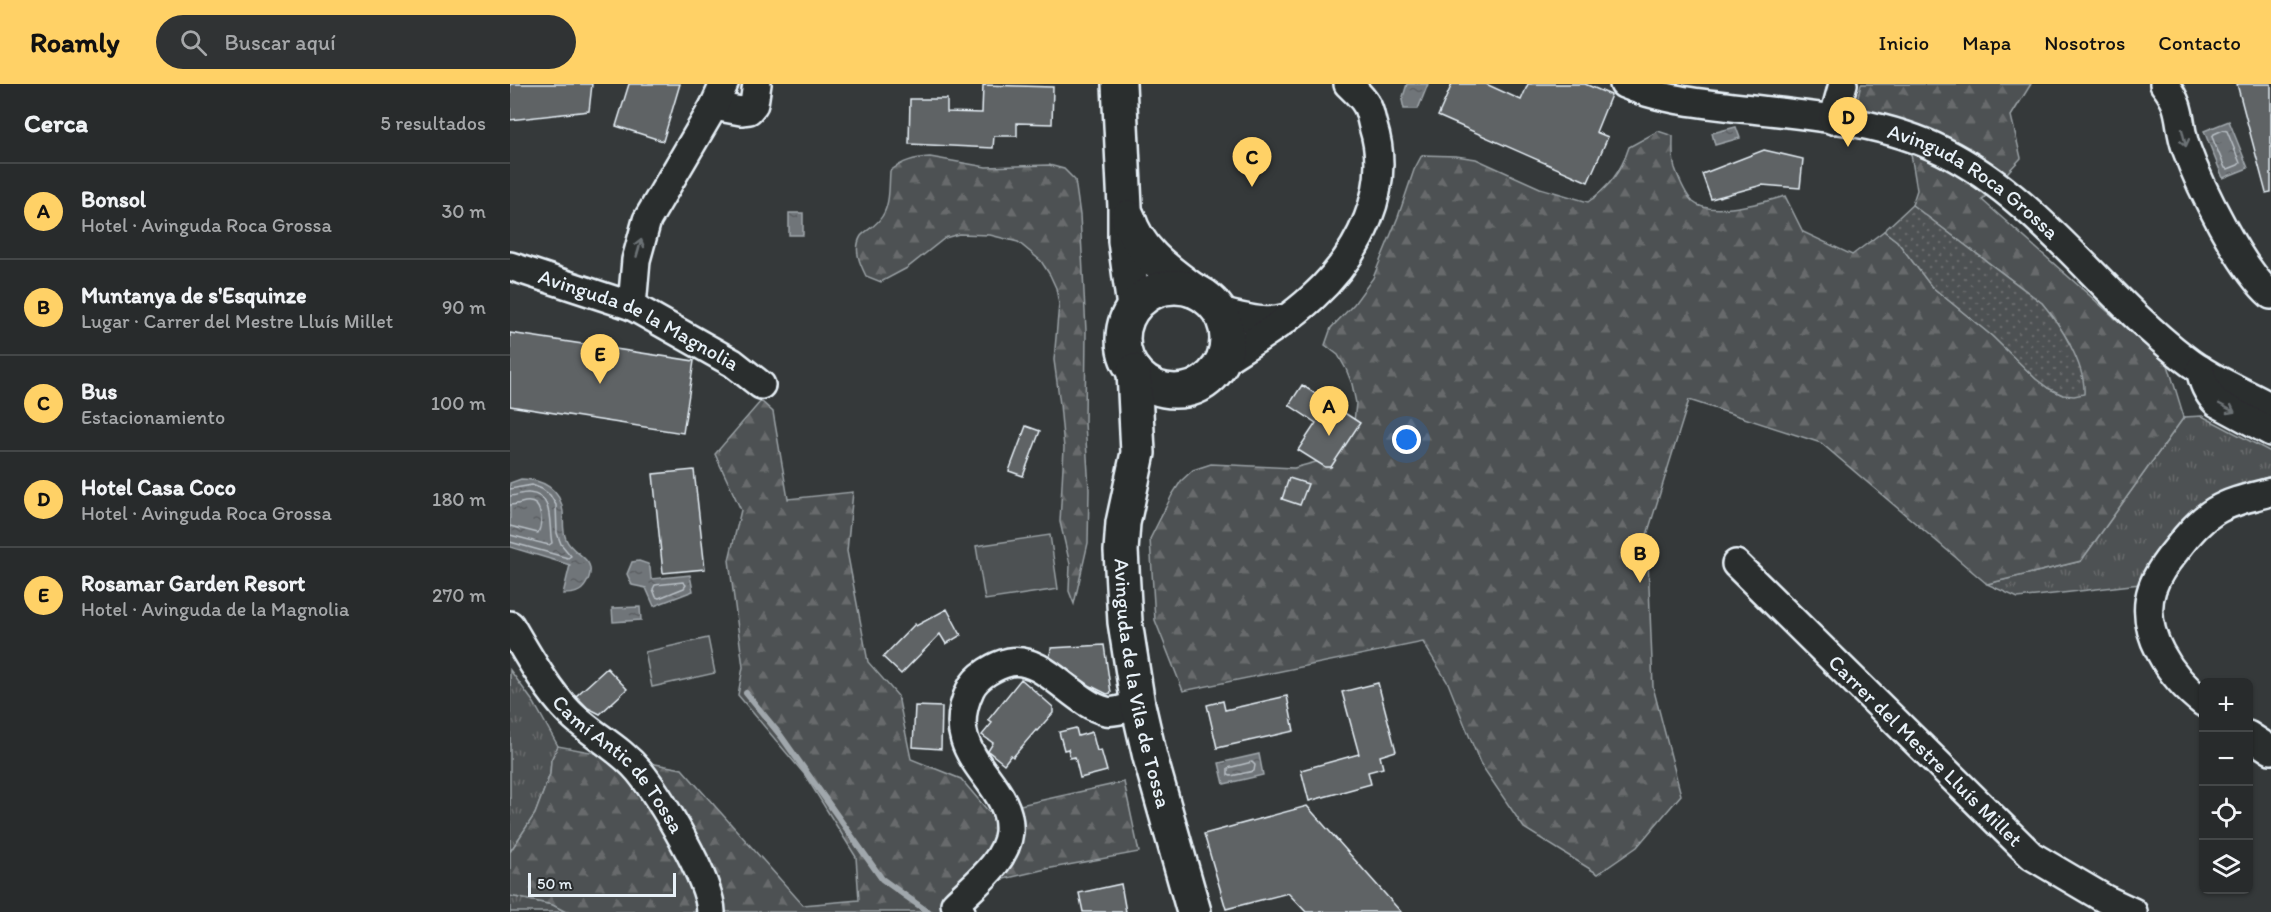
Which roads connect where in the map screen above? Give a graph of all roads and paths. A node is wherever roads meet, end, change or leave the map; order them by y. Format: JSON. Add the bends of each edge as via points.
{"nodes":[{"id":1,"x":757,"y":84,"type":"edge"},
{"id":2,"x":1119,"y":84,"type":"edge"},
{"id":3,"x":1624,"y":84,"type":"edge"},
{"id":4,"x":1843,"y":84,"type":"edge"},
{"id":5,"x":2164,"y":84,"type":"edge"},
{"id":6,"x":1360,"y":91,"type":"edge"},
{"id":7,"x":719,"y":95,"type":"edge"},
{"id":8,"x":1833,"y":120,"type":"junction"},
{"id":9,"x":1125,"y":207,"type":"junction"},
{"id":10,"x":510,"y":266,"type":"edge"},
{"id":11,"x":1193,"y":290,"type":"junction"},
{"id":12,"x":2271,"y":295,"type":"edge"},
{"id":13,"x":632,"y":306,"type":"junction"},
{"id":14,"x":1134,"y":307,"type":"junction"},
{"id":15,"x":1219,"y":312,"type":"junction"},
{"id":16,"x":1290,"y":316,"type":"junction"},
{"id":17,"x":1221,"y":363,"type":"junction"},
{"id":18,"x":2200,"y":369,"type":"junction"},
{"id":19,"x":1134,"y":371,"type":"junction"},
{"id":20,"x":761,"y":385,"type":"dead end"},
{"id":21,"x":1180,"y":391,"type":"junction"},
{"id":22,"x":2271,"y":407,"type":"edge"},
{"id":23,"x":2271,"y":432,"type":"edge"},
{"id":24,"x":1138,"y":453,"type":"junction"},
{"id":25,"x":2271,"y":492,"type":"edge"},
{"id":26,"x":1737,"y":564,"type":"dead end"},
{"id":27,"x":510,"y":625,"type":"edge"},
{"id":28,"x":2199,"y":699,"type":"edge"},
{"id":29,"x":1138,"y":705,"type":"junction"},
{"id":30,"x":2253,"y":738,"type":"edge"},
{"id":31,"x":2271,"y":750,"type":"edge"},
{"id":32,"x":711,"y":912,"type":"edge"},
{"id":33,"x":961,"y":912,"type":"edge"},
{"id":34,"x":1194,"y":912,"type":"edge"},
{"id":35,"x":2133,"y":912,"type":"edge"}],
"edges":[{"from":1,"to":7,"type":"street","via":[[754,104],[749,110],[741,111]]},
{"from":2,"to":9,"type":"main road"},
{"from":3,"to":8,"type":"street","name":"Avinguda Roca Grossa","via":[[1676,100]]},
{"from":4,"to":8,"type":"street"},
{"from":5,"to":12,"type":"street","one_way":true,"via":[[2178,105],[2185,144],[2203,187],[2252,276]]},
{"from":6,"to":16,"type":"street","via":[[1378,150],[1376,198],[1362,231],[1340,266],[1315,296]]},
{"from":13,"to":7,"type":"street","one_way":true,"via":[[636,260],[647,220]]},
{"from":8,"to":18,"type":"street","name":"Avinguda Roca Grossa","via":[[1907,135],[1946,152],[1991,181],[2042,224],[2165,343]]},
{"from":9,"to":11,"type":"main road","via":[[1144,249]]},
{"from":9,"to":14,"type":"main road","via":[[1125,241]]},
{"from":10,"to":13,"type":"street","name":"Avinguda de la Magnolia"},
{"from":11,"to":14,"type":"main road","via":[[1159,290]]},
{"from":11,"to":15,"type":"main road"},
{"from":13,"to":20,"type":"street","name":"Avinguda de la Magnolia","via":[[733,363]]},
{"from":14,"to":19,"type":"main road","via":[[1127,318],[1123,339]]},
{"from":15,"to":16,"type":"street","via":[[1257,321]]},
{"from":15,"to":17,"type":"main road","via":[[1227,334]]},
{"from":16,"to":17,"type":"street"},
{"from":17,"to":21,"type":"main road","via":[[1202,384]]},
{"from":18,"to":22,"type":"street","name":"Avinguda Roca Grossa"},
{"from":18,"to":23,"type":"street","one_way":true,"via":[[2203,383],[2217,403]]},
{"from":19,"to":21,"type":"main road","via":[[1151,386]]},
{"from":19,"to":24,"type":"main road","name":"Avinguda de la Vila de Tossa"},
{"from":21,"to":24,"type":"main road","name":"Avinguda de la Vila de Tossa"},
{"from":24,"to":29,"type":"main road","name":"Avinguda de la Vila de Tossa","via":[[1121,551],[1125,622]]},
{"from":25,"to":28,"type":"street","via":[[2225,506],[2200,521],[2170,557],[2151,591],[2148,608],[2156,642],[2176,676]]},
{"from":26,"to":35,"type":"street","name":"Carrer del Mestre Lluís Millet","via":[[2032,856]]},
{"from":27,"to":32,"type":"street","name":"Camí Antic de Tossa","via":[[569,712],[639,771],[675,825],[702,877]]},
{"from":29,"to":33,"type":"street","via":[[1107,711],[1071,693],[1035,666],[1022,662],[991,670],[972,686],[961,723],[964,740],[1002,805],[1009,832],[1001,855],[955,904]]},
{"from":29,"to":34,"type":"main road","name":"Avinguda de la Vila de Tossa"},
{"from":30,"to":31,"type":"street"}]}
